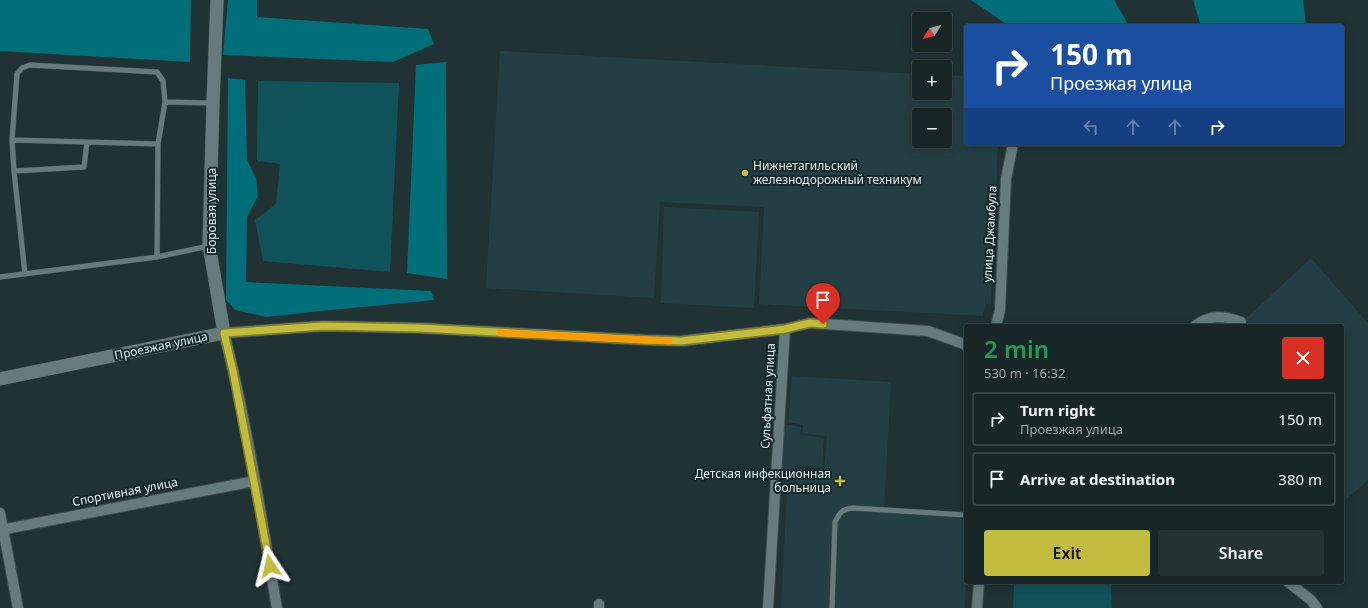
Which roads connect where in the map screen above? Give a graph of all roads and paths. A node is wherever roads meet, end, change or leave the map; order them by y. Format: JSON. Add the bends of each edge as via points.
{"nodes":[{"id":1,"x":217,"y":0,"type":"edge"},
{"id":2,"x":165,"y":102,"type":"junction"},
{"id":3,"x":213,"y":103,"type":"junction"},
{"id":4,"x":12,"y":140,"type":"junction"},
{"id":5,"x":87,"y":142,"type":"junction"},
{"id":6,"x":158,"y":144,"type":"junction"},
{"id":7,"x":1013,"y":146,"type":"edge"},
{"id":8,"x":14,"y":171,"type":"junction"},
{"id":9,"x":210,"y":245,"type":"junction"},
{"id":10,"x":157,"y":257,"type":"junction"},
{"id":11,"x":25,"y":274,"type":"junction"},
{"id":12,"x":0,"y":277,"type":"edge"},
{"id":13,"x":1242,"y":322,"type":"dead end"},
{"id":14,"x":996,"y":324,"type":"edge"},
{"id":15,"x":1198,"y":324,"type":"edge"},
{"id":16,"x":785,"y":329,"type":"junction"},
{"id":17,"x":224,"y":333,"type":"junction"},
{"id":18,"x":964,"y":344,"type":"edge"},
{"id":19,"x":0,"y":379,"type":"edge"},
{"id":20,"x":255,"y":481,"type":"junction"},
{"id":21,"x":0,"y":513,"type":"edge"},
{"id":22,"x":964,"y":515,"type":"edge"},
{"id":23,"x":2,"y":529,"type":"edge"},
{"id":24,"x":979,"y":584,"type":"edge"},
{"id":25,"x":1291,"y":584,"type":"edge"},
{"id":26,"x":18,"y":608,"type":"edge"},
{"id":27,"x":277,"y":608,"type":"edge"},
{"id":28,"x":768,"y":608,"type":"edge"},
{"id":29,"x":832,"y":608,"type":"edge"},
{"id":30,"x":977,"y":608,"type":"edge"},
{"id":31,"x":1317,"y":608,"type":"edge"}],
"edges":[{"from":1,"to":3,"type":"street","name":"Боровая улица"},
{"from":2,"to":3,"type":"lane"},
{"from":2,"to":4,"type":"lane","via":[[163,81],[157,72],[30,65],[22,68],[17,74]]},
{"from":2,"to":6,"type":"lane"},
{"from":3,"to":9,"type":"street","name":"Боровая улица"},
{"from":4,"to":5,"type":"lane"},
{"from":4,"to":8,"type":"lane"},
{"from":5,"to":6,"type":"lane"},
{"from":5,"to":8,"type":"lane","via":[[84,167]]},
{"from":6,"to":10,"type":"lane"},
{"from":7,"to":14,"type":"street","name":"улица Джамбула","via":[[1006,179],[1000,310]]},
{"from":8,"to":11,"type":"lane"},
{"from":9,"to":10,"type":"lane"},
{"from":9,"to":17,"type":"street","name":"Боровая улица"},
{"from":10,"to":11,"type":"lane"},
{"from":11,"to":12,"type":"lane"},
{"from":13,"to":15,"type":"street","via":[[1228,317],[1209,318]]},
{"from":16,"to":17,"type":"street","name":"Проезжая улица","via":[[681,341],[419,328],[323,326]]},
{"from":16,"to":18,"type":"street","name":"Проезжая улица","via":[[810,323],[928,331]]},
{"from":16,"to":28,"type":"street","name":"Сульфатная улица"},
{"from":17,"to":19,"type":"street","name":"Проезжая улица"},
{"from":17,"to":20,"type":"street","name":"Боровая улица"},
{"from":20,"to":23,"type":"street","name":"Спортивная улица"},
{"from":20,"to":27,"type":"street","name":"Боровая улица"},
{"from":21,"to":23,"type":"street"},
{"from":22,"to":29,"type":"lane","via":[[853,508],[846,508],[840,512],[835,522]]},
{"from":23,"to":26,"type":"street"},
{"from":24,"to":30,"type":"street"},
{"from":25,"to":31,"type":"street"}]}
